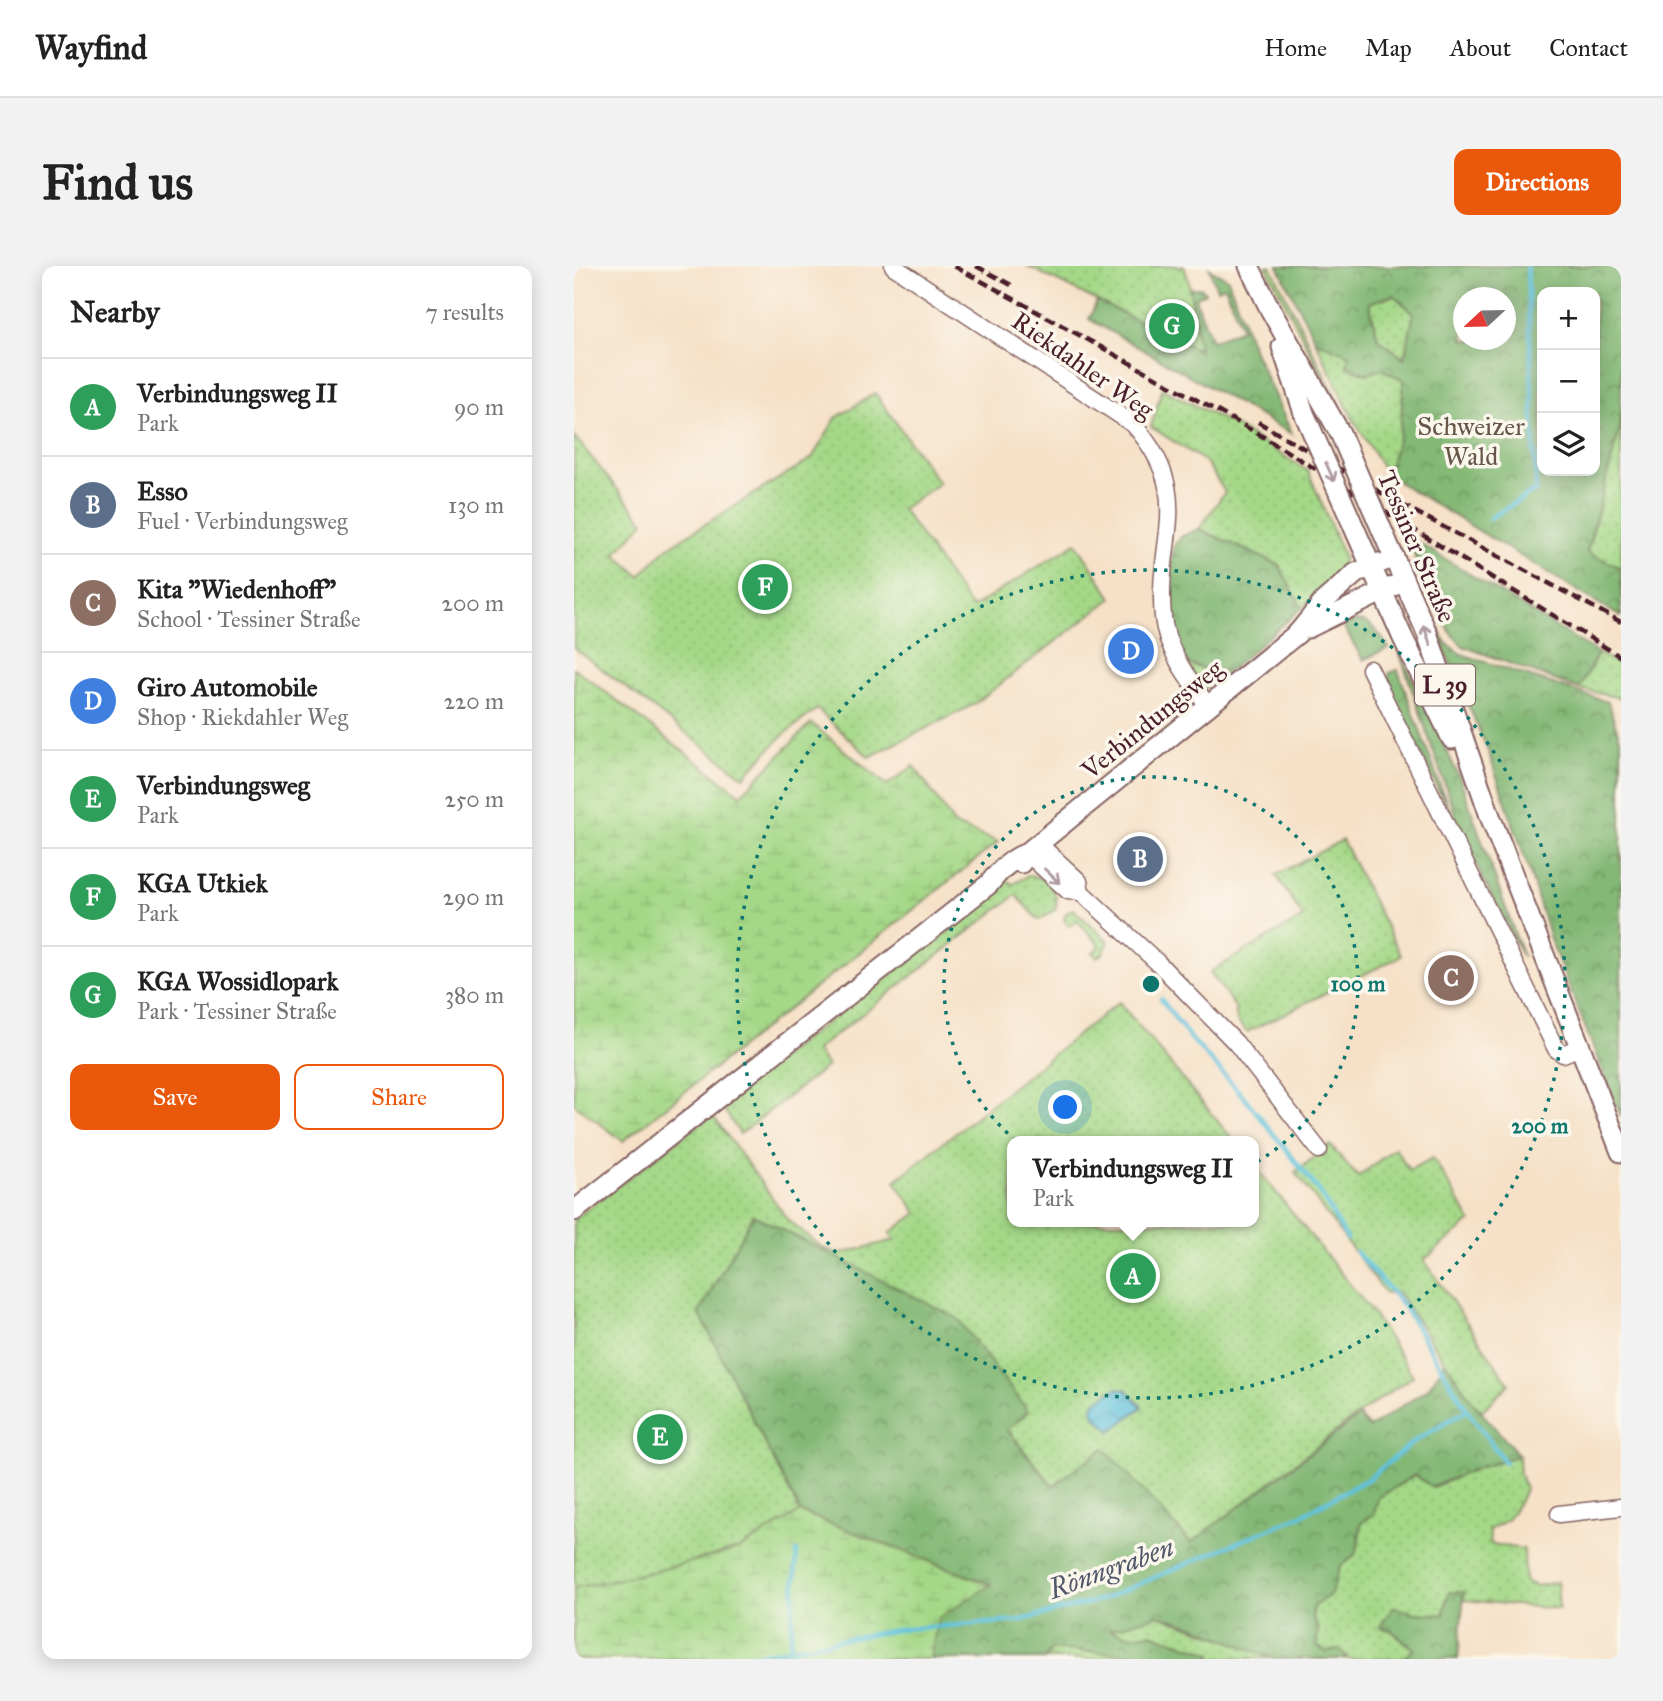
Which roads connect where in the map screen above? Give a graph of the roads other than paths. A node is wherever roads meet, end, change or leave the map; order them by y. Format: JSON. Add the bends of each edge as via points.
{"nodes":[{"id":1,"x":893,"y":266,"type":"edge"},
{"id":2,"x":1249,"y":266,"type":"edge"},
{"id":3,"x":1270,"y":309,"type":"junction"},
{"id":4,"x":1392,"y":554,"type":"junction"},
{"id":5,"x":1371,"y":566,"type":"junction"},
{"id":6,"x":1404,"y":581,"type":"junction"},
{"id":7,"x":1381,"y":591,"type":"junction"},
{"id":8,"x":1298,"y":633,"type":"junction"},
{"id":9,"x":1370,"y":669,"type":"dead end"},
{"id":10,"x":1209,"y":707,"type":"junction"},
{"id":11,"x":1490,"y":816,"type":"junction"},
{"id":12,"x":1033,"y":849,"type":"junction"},
{"id":13,"x":1580,"y":1047,"type":"junction"},
{"id":14,"x":1320,"y":1150,"type":"dead end"},
{"id":15,"x":1621,"y":1152,"type":"edge"},
{"id":16,"x":574,"y":1211,"type":"edge"},
{"id":17,"x":1621,"y":1507,"type":"edge"},
{"id":18,"x":1559,"y":1514,"type":"dead end"}],
"edges":[{"from":1,"to":10,"type":"street","name":"Riekdahler Weg","via":[[1133,424],[1148,440],[1164,472],[1170,506],[1163,618],[1178,660]]},
{"from":2,"to":3,"type":"main road","name":"Tessiner Straße","number":"L 39"},
{"from":3,"to":4,"type":"main road","name":"Tessiner Straße","number":"L 39","bridge":true,"via":[[1340,433]]},
{"from":3,"to":5,"type":"main road","name":"Tessiner Straße","number":"L 39","one_way":true,"bridge":true,"via":[[1304,413]]},
{"from":4,"to":5,"type":"main road","name":"Verbindungsweg"},
{"from":4,"to":6,"type":"main road","name":"Tessiner Straße","number":"L 39"},
{"from":5,"to":7,"type":"main road","name":"Tessiner Straße","number":"L 39"},
{"from":5,"to":8,"type":"main road","name":"Verbindungsweg","via":[[1324,601]]},
{"from":6,"to":7,"type":"main road","name":"Verbindungsweg"},
{"from":11,"to":6,"type":"main road","name":"Tessiner Straße","number":"L 39","one_way":true,"via":[[1427,633]]},
{"from":7,"to":8,"type":"main road","name":"Verbindungsweg"},
{"from":7,"to":11,"type":"main road","name":"Tessiner Straße","number":"L 39"},
{"from":8,"to":10,"type":"main road","name":"Verbindungsweg"},
{"from":9,"to":13,"type":"street","via":[[1556,1049],[1563,1054]]},
{"from":10,"to":12,"type":"main road","name":"Verbindungsweg"},
{"from":11,"to":13,"type":"main road","name":"Tessiner Straße","number":"L 39"},
{"from":12,"to":14,"type":"street","via":[[1068,891],[1080,892],[1236,1043]]},
{"from":12,"to":16,"type":"main road","name":"Verbindungsweg","via":[[1004,878],[989,884]]},
{"from":13,"to":15,"type":"main road","name":"Tessiner Straße","number":"L 39"},
{"from":17,"to":18,"type":"street"}]}
